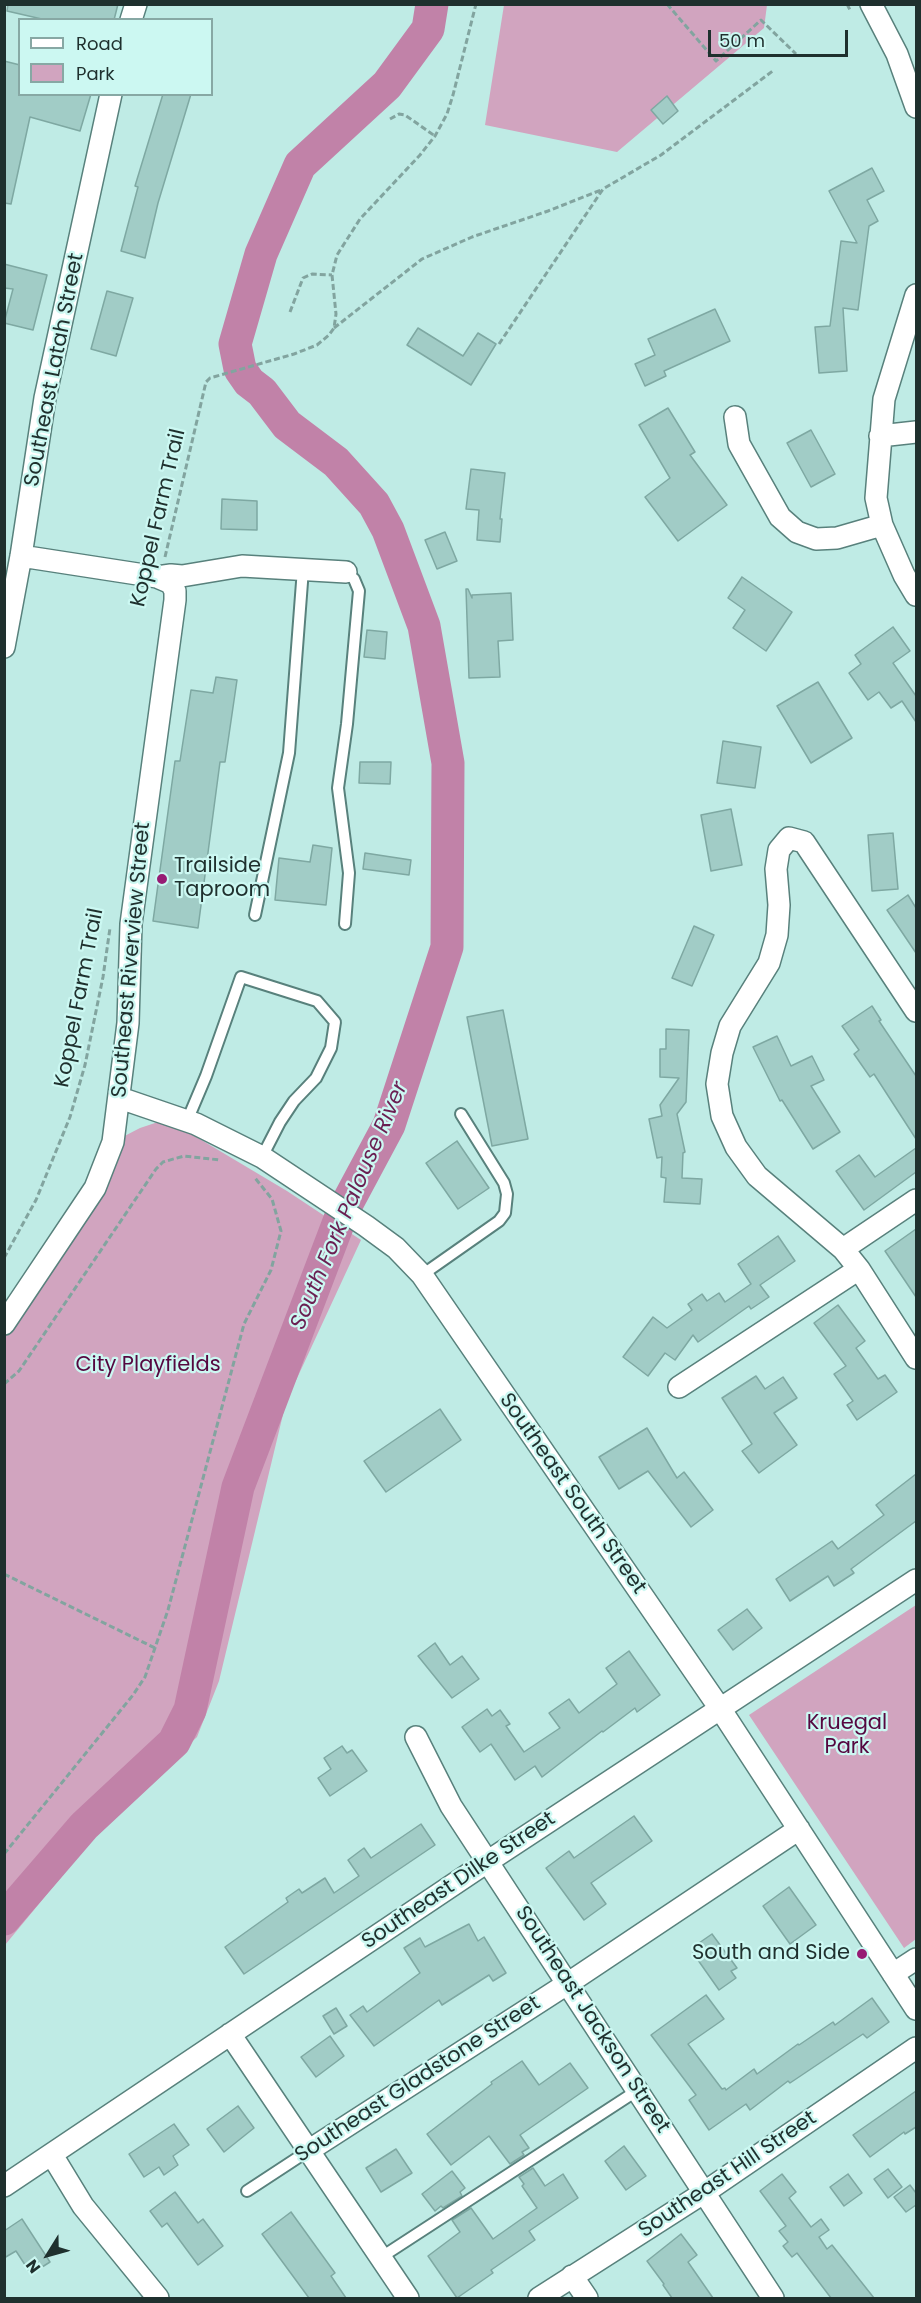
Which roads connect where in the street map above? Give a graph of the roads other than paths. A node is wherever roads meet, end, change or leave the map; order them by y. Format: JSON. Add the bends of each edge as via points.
{"nodes":[{"id":1,"x":861,"y":8,"type":"edge"},
{"id":2,"x":111,"y":96,"type":"edge"},
{"id":3,"x":916,"y":107,"type":"edge"},
{"id":4,"x":916,"y":295,"type":"edge"},
{"id":5,"x":735,"y":417,"type":"dead end"},
{"id":6,"x":916,"y":432,"type":"edge"},
{"id":7,"x":880,"y":436,"type":"junction"},
{"id":8,"x":882,"y":525,"type":"junction"},
{"id":9,"x":21,"y":556,"type":"junction"},
{"id":10,"x":303,"y":569,"type":"junction"},
{"id":11,"x":346,"y":572,"type":"joint"},
{"id":12,"x":157,"y":577,"type":"junction"},
{"id":13,"x":916,"y":595,"type":"edge"},
{"id":14,"x":4,"y":647,"type":"edge"},
{"id":15,"x":255,"y":915,"type":"dead end"},
{"id":16,"x":345,"y":924,"type":"dead end"},
{"id":17,"x":916,"y":1011,"type":"edge"},
{"id":18,"x":120,"y":1098,"type":"junction"},
{"id":19,"x":461,"y":1114,"type":"dead end"},
{"id":20,"x":187,"y":1121,"type":"junction"},
{"id":21,"x":262,"y":1157,"type":"junction"},
{"id":22,"x":916,"y":1200,"type":"edge"},
{"id":23,"x":843,"y":1249,"type":"junction"},
{"id":24,"x":859,"y":1269,"type":"junction"},
{"id":25,"x":422,"y":1275,"type":"junction"},
{"id":26,"x":4,"y":1324,"type":"edge"},
{"id":27,"x":916,"y":1358,"type":"edge"},
{"id":28,"x":679,"y":1387,"type":"dead end"},
{"id":29,"x":916,"y":1580,"type":"edge"},
{"id":30,"x":721,"y":1710,"type":"junction"},
{"id":31,"x":416,"y":1737,"type":"dead end"},
{"id":32,"x":799,"y":1829,"type":"junction"},
{"id":33,"x":488,"y":1862,"type":"junction"},
{"id":34,"x":916,"y":1959,"type":"edge"},
{"id":35,"x":893,"y":1974,"type":"junction"},
{"id":36,"x":567,"y":1984,"type":"junction"},
{"id":37,"x":916,"y":2009,"type":"edge"},
{"id":38,"x":230,"y":2034,"type":"junction"},
{"id":39,"x":916,"y":2048,"type":"edge"},
{"id":40,"x":638,"y":2090,"type":"junction"},
{"id":41,"x":308,"y":2151,"type":"junction"},
{"id":42,"x":52,"y":2155,"type":"junction"},
{"id":43,"x":4,"y":2186,"type":"edge"},
{"id":44,"x":247,"y":2191,"type":"dead end"},
{"id":45,"x":705,"y":2192,"type":"junction"},
{"id":46,"x":380,"y":2258,"type":"junction"},
{"id":47,"x":572,"y":2276,"type":"junction"},
{"id":48,"x":158,"y":2298,"type":"edge"},
{"id":49,"x":408,"y":2298,"type":"edge"},
{"id":50,"x":538,"y":2298,"type":"edge"},
{"id":51,"x":587,"y":2298,"type":"edge"},
{"id":52,"x":773,"y":2298,"type":"edge"}],
"edges":[{"from":1,"to":3,"type":"street","via":[[897,54]]},
{"from":2,"to":9,"type":"street","name":"Southeast Latah Street","via":[[45,398]]},
{"from":4,"to":7,"type":"street","via":[[884,399]]},
{"from":5,"to":8,"type":"street","via":[[739,444],[780,517],[797,532],[816,539],[837,538]]},
{"from":6,"to":7,"type":"street"},
{"from":7,"to":8,"type":"street","via":[[876,498]]},
{"from":8,"to":13,"type":"street"},
{"from":9,"to":12,"type":"street"},
{"from":9,"to":14,"type":"street","name":"Southeast Latah Street"},
{"from":10,"to":11,"type":"street"},
{"from":10,"to":12,"type":"street","via":[[242,566]]},
{"from":10,"to":15,"type":"lane","via":[[289,753]]},
{"from":11,"to":16,"type":"lane","via":[[359,591],[348,724],[338,788],[349,873]]},
{"from":12,"to":18,"type":"street","name":"Southeast Riverview Street","via":[[171,583],[175,600],[131,924],[128,1023]]},
{"from":17,"to":23,"type":"street","via":[[804,842],[789,838],[779,850],[776,869],[779,905],[770,963],[730,1026],[717,1084],[722,1116],[736,1147],[758,1176]]},
{"from":18,"to":20,"type":"street","name":"Southeast South Street"},
{"from":18,"to":26,"type":"street","name":"Southeast Riverview Street","via":[[114,1142],[95,1188]]},
{"from":19,"to":25,"type":"lane","via":[[504,1183],[505,1213]]},
{"from":20,"to":21,"type":"street","name":"Southeast South Street"},
{"from":20,"to":21,"type":"lane","via":[[241,977],[317,1001],[335,1022],[331,1048],[316,1078],[280,1122]]},
{"from":21,"to":25,"type":"street","name":"Southeast South Street","via":[[396,1248]]},
{"from":22,"to":23,"type":"street"},
{"from":23,"to":24,"type":"street"},
{"from":24,"to":27,"type":"street"},
{"from":24,"to":28,"type":"street"},
{"from":25,"to":30,"type":"street","name":"Southeast South Street"},
{"from":29,"to":30,"type":"street","name":"Southeast Dilke Street"},
{"from":30,"to":32,"type":"street","name":"Southeast South Street"},
{"from":30,"to":33,"type":"street","name":"Southeast Dilke Street"},
{"from":31,"to":33,"type":"street","name":"Southeast Jackson Street","via":[[451,1806]]},
{"from":32,"to":35,"type":"street","name":"Southeast South Street"},
{"from":32,"to":36,"type":"street","name":"Southeast Gladstone Street"},
{"from":33,"to":36,"type":"street","name":"Southeast Jackson Street"},
{"from":33,"to":38,"type":"street","name":"Southeast Dilke Street"},
{"from":34,"to":35,"type":"street"},
{"from":35,"to":37,"type":"street","name":"Southeast South Street"},
{"from":36,"to":40,"type":"street","name":"Southeast Jackson Street"},
{"from":36,"to":41,"type":"street","name":"Southeast Gladstone Street"},
{"from":38,"to":41,"type":"street"},
{"from":38,"to":42,"type":"street","name":"Southeast Dilke Street"},
{"from":39,"to":45,"type":"street","name":"Southeast Hill Street"},
{"from":40,"to":45,"type":"street","name":"Southeast Jackson Street"},
{"from":40,"to":46,"type":"lane"},
{"from":41,"to":44,"type":"lane","name":"Southeast Gladstone Street"},
{"from":41,"to":46,"type":"street"},
{"from":42,"to":43,"type":"street","name":"Southeast Dilke Street"},
{"from":42,"to":48,"type":"street","via":[[82,2206]]},
{"from":45,"to":47,"type":"street","name":"Southeast Hill Street"},
{"from":45,"to":52,"type":"street","name":"Southeast Jackson Street"},
{"from":46,"to":49,"type":"street"},
{"from":47,"to":50,"type":"street","name":"Southeast Hill Street"},
{"from":47,"to":51,"type":"street"}]}
